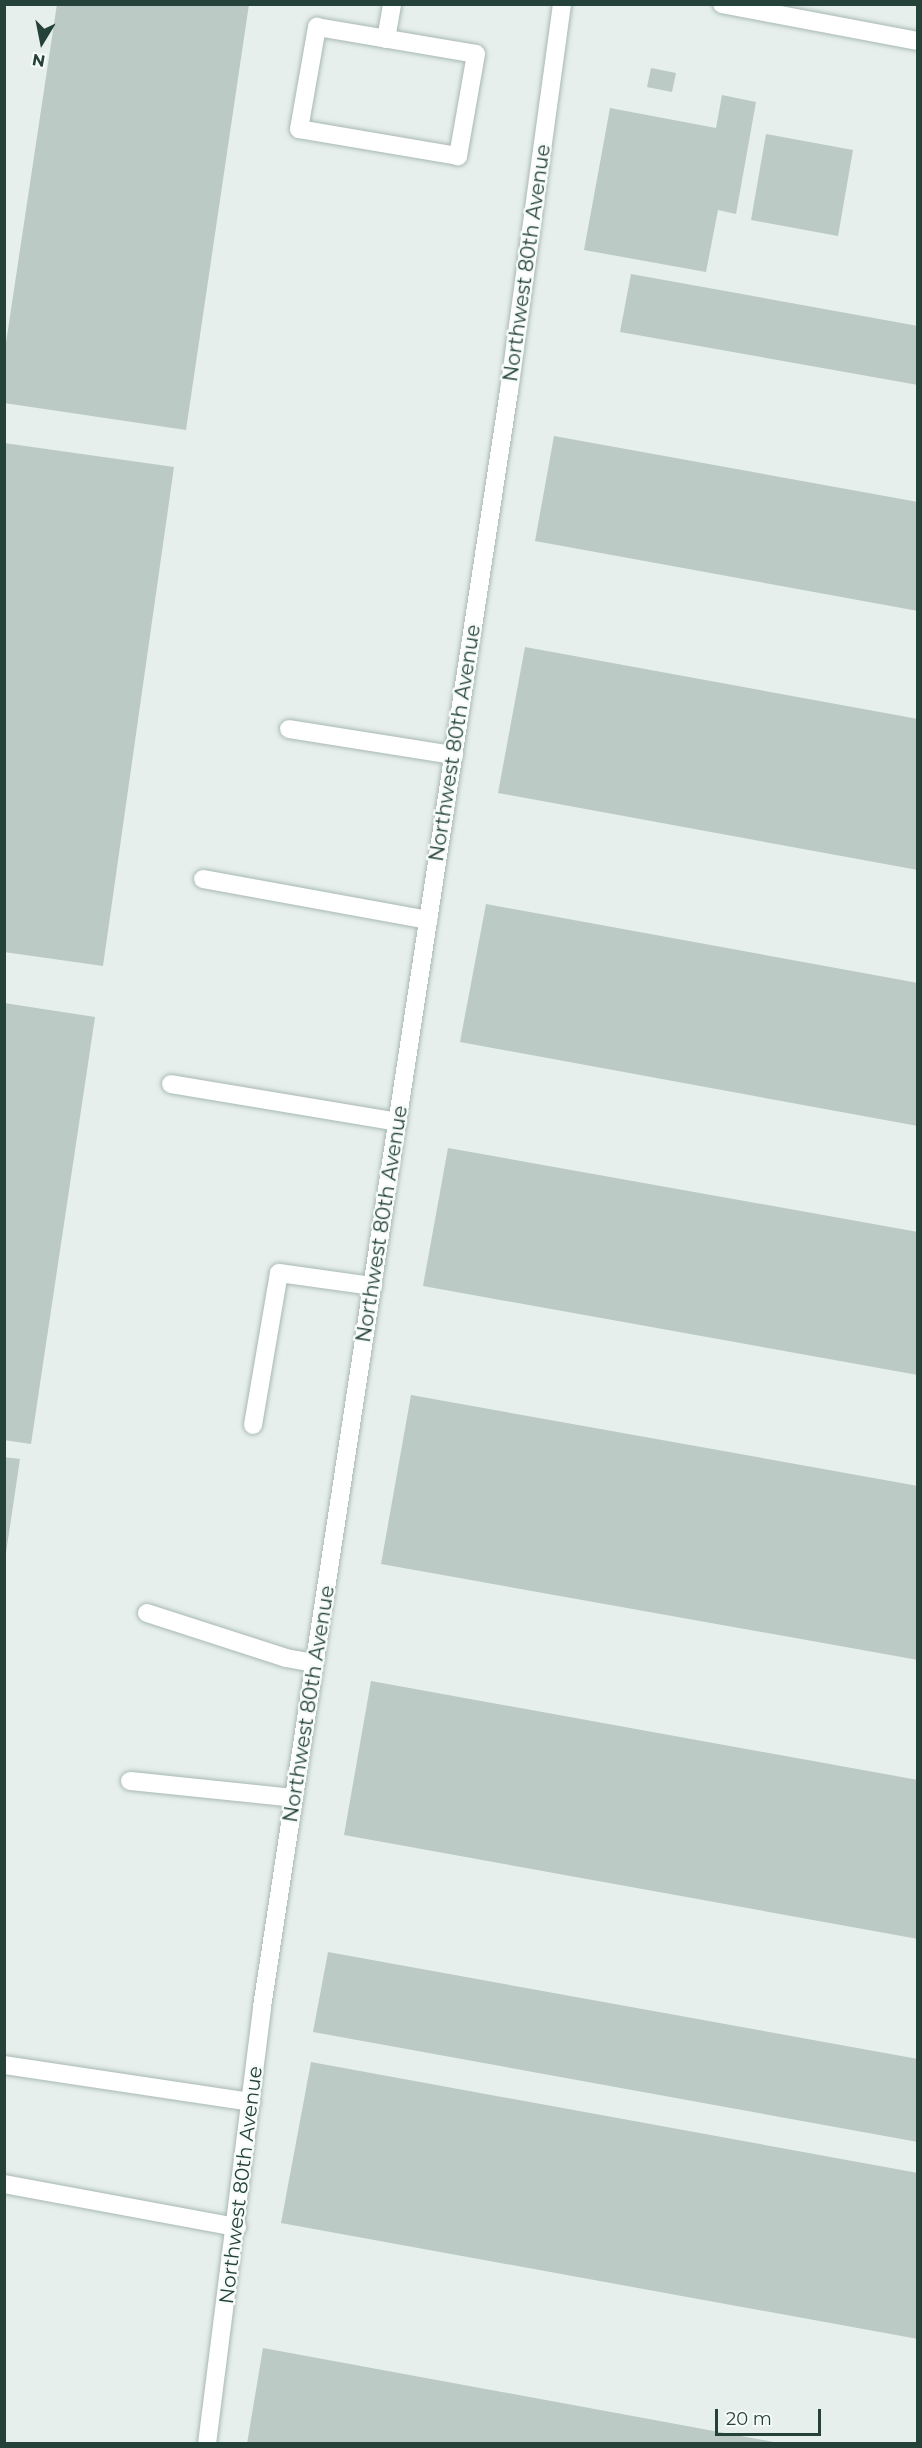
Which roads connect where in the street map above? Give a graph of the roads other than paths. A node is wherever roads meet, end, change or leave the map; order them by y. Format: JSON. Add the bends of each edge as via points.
{"nodes":[{"id":1,"x":392,"y":4,"type":"edge"},
{"id":2,"x":562,"y":4,"type":"edge"},
{"id":3,"x":722,"y":4,"type":"edge"},
{"id":4,"x":814,"y":13,"type":"edge"},
{"id":5,"x":386,"y":39,"type":"junction"},
{"id":6,"x":918,"y":41,"type":"edge"},
{"id":7,"x":290,"y":729,"type":"dead end"},
{"id":8,"x":454,"y":755,"type":"junction"},
{"id":9,"x":203,"y":879,"type":"dead end"},
{"id":10,"x":428,"y":920,"type":"junction"},
{"id":11,"x":171,"y":1084,"type":"dead end"},
{"id":12,"x":398,"y":1122,"type":"junction"},
{"id":13,"x":373,"y":1286,"type":"junction"},
{"id":14,"x":253,"y":1425,"type":"dead end"},
{"id":15,"x":147,"y":1613,"type":"dead end"},
{"id":16,"x":315,"y":1663,"type":"junction"},
{"id":17,"x":130,"y":1781,"type":"dead end"},
{"id":18,"x":294,"y":1798,"type":"junction"},
{"id":19,"x":4,"y":2065,"type":"edge"},
{"id":20,"x":251,"y":2102,"type":"junction"},
{"id":21,"x":4,"y":2184,"type":"edge"},
{"id":22,"x":237,"y":2227,"type":"junction"},
{"id":23,"x":207,"y":2444,"type":"edge"}],
"edges":[{"from":1,"to":5,"type":"street"},
{"from":2,"to":8,"type":"street","name":"Northwest 80th Avenue"},
{"from":3,"to":4,"type":"street"},
{"from":4,"to":6,"type":"street"},
{"from":5,"to":5,"type":"street","via":[[316,27],[299,129],[458,156],[476,54]]},
{"from":7,"to":8,"type":"street"},
{"from":8,"to":10,"type":"street","name":"Northwest 80th Avenue"},
{"from":9,"to":10,"type":"street"},
{"from":10,"to":12,"type":"street","name":"Northwest 80th Avenue"},
{"from":11,"to":12,"type":"street"},
{"from":12,"to":13,"type":"street","name":"Northwest 80th Avenue"},
{"from":13,"to":14,"type":"street","via":[[279,1273]]},
{"from":13,"to":16,"type":"street","name":"Northwest 80th Avenue"},
{"from":15,"to":16,"type":"street","via":[[286,1658]]},
{"from":16,"to":18,"type":"street","name":"Northwest 80th Avenue"},
{"from":17,"to":18,"type":"street"},
{"from":18,"to":20,"type":"street","name":"Northwest 80th Avenue"},
{"from":19,"to":20,"type":"street"},
{"from":20,"to":22,"type":"street","name":"Northwest 80th Avenue"},
{"from":21,"to":22,"type":"street"},
{"from":22,"to":23,"type":"street","name":"Northwest 80th Avenue"}]}
